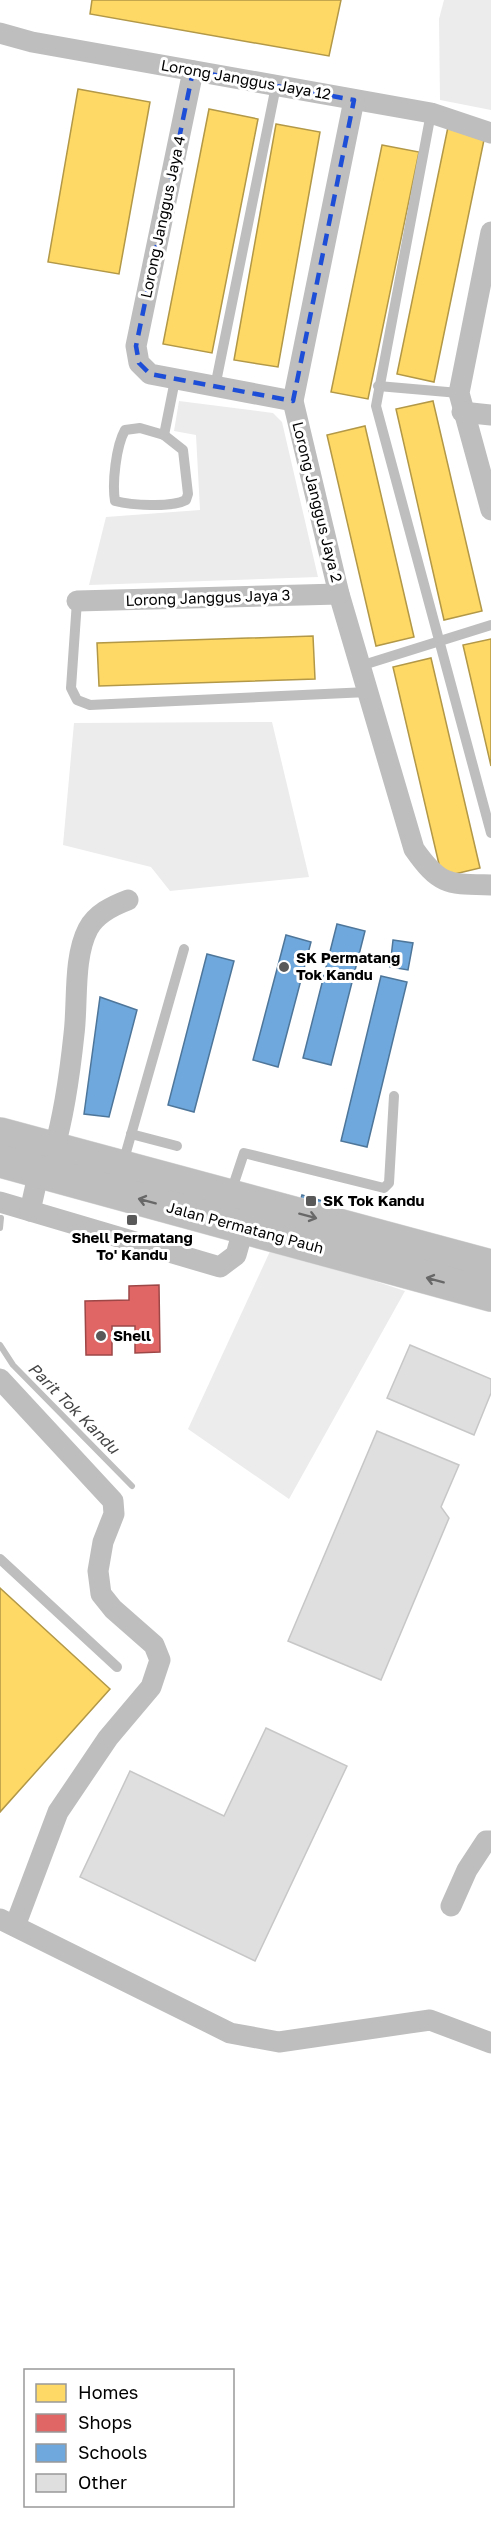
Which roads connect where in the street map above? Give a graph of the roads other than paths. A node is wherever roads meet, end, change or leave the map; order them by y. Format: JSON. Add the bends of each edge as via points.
{"nodes":[{"id":1,"x":0,"y":33,"type":"edge"},
{"id":2,"x":193,"y":71,"type":"junction"},
{"id":3,"x":276,"y":86,"type":"junction"},
{"id":4,"x":354,"y":100,"type":"junction"},
{"id":5,"x":431,"y":113,"type":"junction"},
{"id":6,"x":491,"y":133,"type":"edge"},
{"id":7,"x":491,"y":231,"type":"edge"},
{"id":8,"x":175,"y":380,"type":"junction"},
{"id":9,"x":378,"y":386,"type":"junction"},
{"id":10,"x":215,"y":387,"type":"junction"},
{"id":11,"x":293,"y":401,"type":"junction"},
{"id":12,"x":461,"y":402,"type":"junction"},
{"id":13,"x":491,"y":415,"type":"edge"},
{"id":14,"x":165,"y":435,"type":"junction"},
{"id":15,"x":491,"y":510,"type":"edge"},
{"id":16,"x":339,"y":594,"type":"junction"},
{"id":17,"x":77,"y":602,"type":"joint"},
{"id":18,"x":491,"y":625,"type":"edge"},
{"id":19,"x":441,"y":640,"type":"junction"},
{"id":20,"x":360,"y":666,"type":"junction"},
{"id":21,"x":368,"y":692,"type":"junction"},
{"id":22,"x":491,"y":833,"type":"edge"},
{"id":23,"x":491,"y":885,"type":"edge"},
{"id":24,"x":128,"y":900,"type":"dead end"},
{"id":25,"x":184,"y":949,"type":"dead end"},
{"id":26,"x":394,"y":1096,"type":"dead end"},
{"id":27,"x":0,"y":1134,"type":"edge"},
{"id":28,"x":131,"y":1134,"type":"junction"},
{"id":29,"x":177,"y":1146,"type":"dead end"},
{"id":30,"x":47,"y":1160,"type":"junction"},
{"id":31,"x":0,"y":1161,"type":"edge"},
{"id":32,"x":122,"y":1167,"type":"junction"},
{"id":33,"x":0,"y":1202,"type":"edge"},
{"id":34,"x":242,"y":1208,"type":"junction"},
{"id":35,"x":30,"y":1211,"type":"junction"},
{"id":36,"x":491,"y":1266,"type":"edge"},
{"id":37,"x":491,"y":1295,"type":"edge"},
{"id":38,"x":0,"y":1379,"type":"edge"},
{"id":39,"x":0,"y":1559,"type":"edge"},
{"id":40,"x":117,"y":1667,"type":"dead end"},
{"id":41,"x":491,"y":1842,"type":"edge"},
{"id":42,"x":451,"y":1905,"type":"dead end"},
{"id":43,"x":8,"y":1922,"type":"edge"},
{"id":44,"x":491,"y":2043,"type":"edge"}],
"edges":[{"from":1,"to":2,"type":"street","name":"Lorong Janggus Jaya 12"},
{"from":2,"to":3,"type":"street","name":"Lorong Janggus Jaya 12"},
{"from":2,"to":8,"type":"street","name":"Lorong Janggus Jaya 4","via":[[136,345],[139,363],[150,374]]},
{"from":3,"to":4,"type":"street","name":"Lorong Janggus Jaya 12"},
{"from":3,"to":10,"type":"lane"},
{"from":4,"to":5,"type":"street","name":"Lorong Janggus Jaya 12"},
{"from":4,"to":11,"type":"street","name":"Lorong Janggus Jaya 2"},
{"from":5,"to":6,"type":"street","name":"Lorong Janggus Jaya 12"},
{"from":5,"to":9,"type":"lane"},
{"from":7,"to":12,"type":"street"},
{"from":8,"to":10,"type":"street"},
{"from":8,"to":14,"type":"lane"},
{"from":9,"to":12,"type":"lane"},
{"from":9,"to":19,"type":"lane","via":[[376,406]]},
{"from":10,"to":11,"type":"street"},
{"from":11,"to":16,"type":"street","name":"Lorong Janggus Jaya 2"},
{"from":12,"to":13,"type":"street"},
{"from":12,"to":15,"type":"street"},
{"from":14,"to":14,"type":"lane","via":[[183,450],[186,501],[178,505],[115,501],[113,490],[125,430],[140,428]]},
{"from":16,"to":17,"type":"street","name":"Lorong Janggus Jaya 3"},
{"from":16,"to":20,"type":"street","name":"Lorong Janggus Jaya 2"},
{"from":17,"to":21,"type":"lane","via":[[71,688],[77,700],[90,705]]},
{"from":18,"to":19,"type":"lane"},
{"from":19,"to":20,"type":"lane"},
{"from":19,"to":22,"type":"lane"},
{"from":20,"to":21,"type":"street","name":"Lorong Janggus Jaya 2"},
{"from":21,"to":23,"type":"street","name":"Lorong Janggus Jaya 2","via":[[414,849],[436,876],[450,884]]},
{"from":24,"to":30,"type":"street","via":[[108,908],[88,927],[80,948],[62,1121]]},
{"from":25,"to":28,"type":"lane"},
{"from":26,"to":34,"type":"lane","via":[[389,1183],[384,1188],[244,1153]]},
{"from":27,"to":30,"type":"main road","name":"Jalan Permatang Pauh"},
{"from":28,"to":29,"type":"lane"},
{"from":28,"to":32,"type":"lane"},
{"from":30,"to":31,"type":"main road","name":"Jalan Permatang Pauh"},
{"from":30,"to":32,"type":"main road","name":"Jalan Permatang Pauh"},
{"from":34,"to":30,"type":"main road","name":"Jalan Permatang Pauh","one_way":true},
{"from":30,"to":35,"type":"street"},
{"from":32,"to":34,"type":"main road","name":"Jalan Permatang Pauh"},
{"from":33,"to":35,"type":"street"},
{"from":34,"to":35,"type":"street","via":[[236,1255],[220,1267]]},
{"from":34,"to":36,"type":"main road","name":"Jalan Permatang Pauh","one_way":true},
{"from":37,"to":34,"type":"main road","name":"Jalan Permatang Pauh","one_way":true},
{"from":38,"to":43,"type":"street","via":[[113,1501],[114,1514],[103,1542],[98,1571],[101,1594],[154,1645],[160,1660],[151,1687],[108,1738],[58,1812]]},
{"from":39,"to":40,"type":"lane"},
{"from":41,"to":42,"type":"street","via":[[486,1841],[467,1870]]},
{"from":43,"to":44,"type":"street","via":[[230,2033],[279,2042],[430,2020]]}]}
